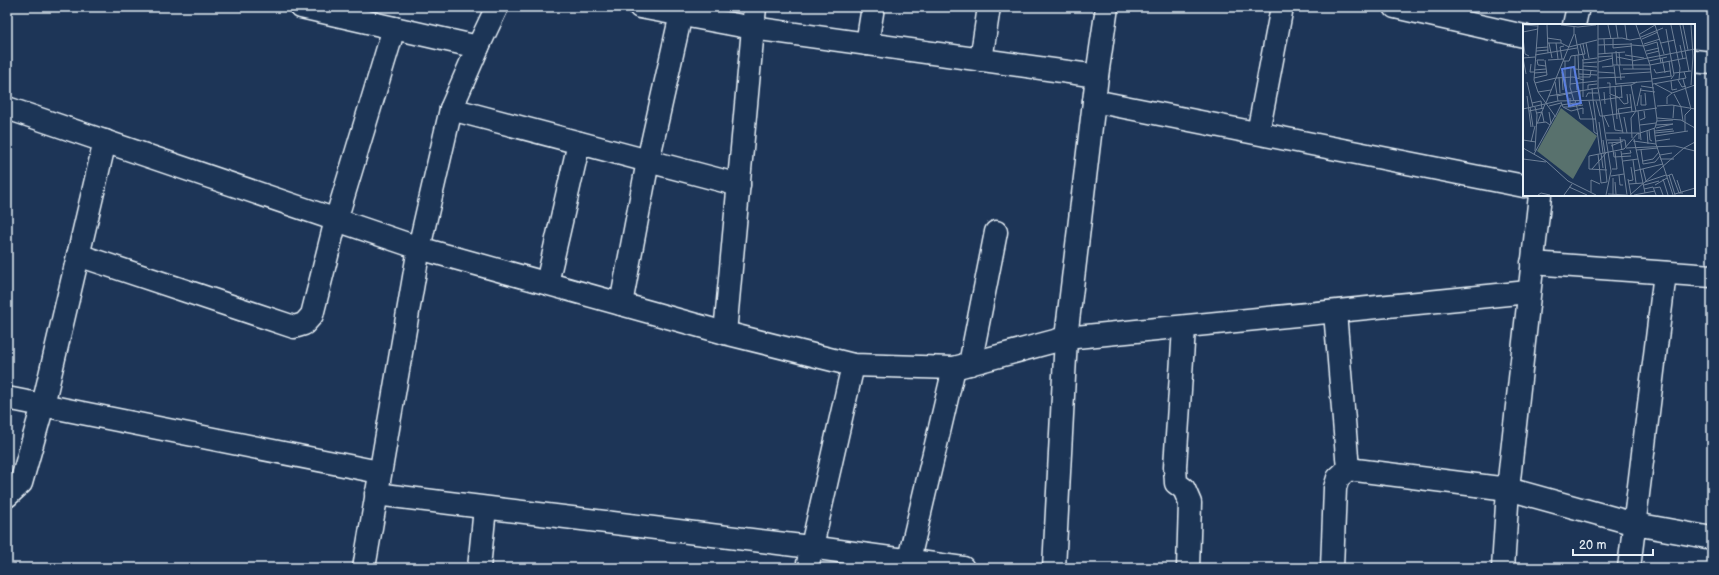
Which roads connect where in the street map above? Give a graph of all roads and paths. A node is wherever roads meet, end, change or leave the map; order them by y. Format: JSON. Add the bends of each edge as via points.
{"nodes":[{"id":1,"x":301,"y":7,"type":"edge"},
{"id":2,"x":497,"y":7,"type":"edge"},
{"id":3,"x":640,"y":7,"type":"edge"},
{"id":4,"x":873,"y":7,"type":"edge"},
{"id":5,"x":989,"y":7,"type":"edge"},
{"id":6,"x":1108,"y":7,"type":"edge"},
{"id":7,"x":1282,"y":7,"type":"edge"},
{"id":8,"x":1395,"y":7,"type":"edge"},
{"id":9,"x":1578,"y":7,"type":"edge"},
{"id":10,"x":681,"y":14,"type":"junction"},
{"id":11,"x":754,"y":17,"type":"edge"},
{"id":12,"x":1574,"y":24,"type":"edge"},
{"id":13,"x":394,"y":28,"type":"junction"},
{"id":14,"x":1523,"y":36,"type":"edge"},
{"id":15,"x":866,"y":44,"type":"junction"},
{"id":16,"x":478,"y":47,"type":"junction"},
{"id":17,"x":981,"y":60,"type":"junction"},
{"id":18,"x":1695,"y":61,"type":"edge"},
{"id":19,"x":1712,"y":63,"type":"edge"},
{"id":20,"x":1097,"y":76,"type":"junction"},
{"id":21,"x":1094,"y":101,"type":"junction"},
{"id":22,"x":7,"y":108,"type":"edge"},
{"id":23,"x":451,"y":109,"type":"junction"},
{"id":24,"x":1258,"y":133,"type":"junction"},
{"id":25,"x":105,"y":141,"type":"junction"},
{"id":26,"x":579,"y":143,"type":"junction"},
{"id":27,"x":648,"y":161,"type":"junction"},
{"id":28,"x":739,"y":185,"type":"junction"},
{"id":29,"x":1523,"y":186,"type":"edge"},
{"id":30,"x":1540,"y":196,"type":"edge"},
{"id":31,"x":336,"y":220,"type":"junction"},
{"id":32,"x":996,"y":232,"type":"dead end"},
{"id":33,"x":419,"y":248,"type":"junction"},
{"id":34,"x":78,"y":255,"type":"junction"},
{"id":35,"x":1532,"y":263,"type":"junction"},
{"id":36,"x":1665,"y":273,"type":"junction"},
{"id":37,"x":1712,"y":276,"type":"edge"},
{"id":38,"x":547,"y":283,"type":"junction"},
{"id":39,"x":1528,"y":292,"type":"junction"},
{"id":40,"x":621,"y":304,"type":"junction"},
{"id":41,"x":1335,"y":312,"type":"junction"},
{"id":42,"x":1184,"y":328,"type":"junction"},
{"id":43,"x":725,"y":332,"type":"junction"},
{"id":44,"x":1066,"y":338,"type":"junction"},
{"id":45,"x":853,"y":365,"type":"junction"},
{"id":46,"x":962,"y":366,"type":"junction"},
{"id":47,"x":7,"y":398,"type":"edge"},
{"id":48,"x":43,"y":405,"type":"junction"},
{"id":49,"x":1348,"y":469,"type":"junction"},
{"id":50,"x":379,"y":472,"type":"junction"},
{"id":51,"x":1508,"y":489,"type":"junction"},
{"id":52,"x":376,"y":494,"type":"junction"},
{"id":53,"x":7,"y":496,"type":"edge"},
{"id":54,"x":485,"y":508,"type":"junction"},
{"id":55,"x":1635,"y":524,"type":"junction"},
{"id":56,"x":1712,"y":538,"type":"edge"},
{"id":57,"x":809,"y":558,"type":"edge"},
{"id":58,"x":908,"y":565,"type":"edge"},
{"id":59,"x":364,"y":568,"type":"edge"},
{"id":60,"x":479,"y":568,"type":"edge"},
{"id":61,"x":963,"y":568,"type":"edge"},
{"id":62,"x":1054,"y":568,"type":"edge"},
{"id":63,"x":1188,"y":568,"type":"edge"},
{"id":64,"x":1332,"y":568,"type":"edge"},
{"id":65,"x":1503,"y":568,"type":"edge"},
{"id":66,"x":1629,"y":568,"type":"edge"}],
"edges":[{"from":1,"to":13,"type":"street"},
{"from":2,"to":16,"type":"street"},
{"from":3,"to":10,"type":"street"},
{"from":4,"to":15,"type":"street"},
{"from":5,"to":17,"type":"street"},
{"from":6,"to":20,"type":"street"},
{"from":7,"to":24,"type":"street"},
{"from":8,"to":14,"type":"street"},
{"from":9,"to":12,"type":"street"},
{"from":10,"to":11,"type":"street"},
{"from":10,"to":27,"type":"street"},
{"from":11,"to":15,"type":"street"},
{"from":11,"to":28,"type":"street"},
{"from":13,"to":16,"type":"street"},
{"from":13,"to":31,"type":"street"},
{"from":15,"to":17,"type":"street"},
{"from":16,"to":23,"type":"street"},
{"from":17,"to":20,"type":"street"},
{"from":18,"to":19,"type":"street"},
{"from":20,"to":21,"type":"street"},
{"from":21,"to":24,"type":"street"},
{"from":21,"to":44,"type":"street"},
{"from":22,"to":25,"type":"street"},
{"from":23,"to":26,"type":"street"},
{"from":23,"to":33,"type":"street"},
{"from":24,"to":29,"type":"street"},
{"from":25,"to":31,"type":"street"},
{"from":25,"to":34,"type":"street"},
{"from":26,"to":27,"type":"street"},
{"from":26,"to":38,"type":"street"},
{"from":27,"to":28,"type":"street"},
{"from":27,"to":40,"type":"street"},
{"from":28,"to":43,"type":"street"},
{"from":30,"to":35,"type":"street"},
{"from":31,"to":33,"type":"street"},
{"from":31,"to":34,"type":"street","via":[[312,315],[304,324],[294,327]]},
{"from":32,"to":46,"type":"street"},
{"from":33,"to":38,"type":"street"},
{"from":33,"to":50,"type":"street"},
{"from":34,"to":48,"type":"street"},
{"from":35,"to":36,"type":"street"},
{"from":35,"to":39,"type":"street"},
{"from":36,"to":37,"type":"street"},
{"from":36,"to":55,"type":"street"},
{"from":38,"to":40,"type":"street"},
{"from":39,"to":41,"type":"street"},
{"from":39,"to":51,"type":"street"},
{"from":40,"to":43,"type":"street"},
{"from":41,"to":42,"type":"street"},
{"from":41,"to":49,"type":"street"},
{"from":42,"to":44,"type":"street"},
{"from":42,"to":63,"type":"street","via":[[1176,483],[1184,489],[1190,503]]},
{"from":43,"to":45,"type":"street"},
{"from":44,"to":46,"type":"street"},
{"from":44,"to":62,"type":"street"},
{"from":45,"to":46,"type":"street"},
{"from":45,"to":57,"type":"street"},
{"from":46,"to":58,"type":"street"},
{"from":47,"to":48,"type":"street"},
{"from":48,"to":50,"type":"street"},
{"from":48,"to":53,"type":"street","via":[[21,483]]},
{"from":49,"to":51,"type":"street"},
{"from":49,"to":64,"type":"street","via":[[1338,478],[1335,488]]},
{"from":50,"to":52,"type":"street"},
{"from":51,"to":55,"type":"street"},
{"from":51,"to":65,"type":"street"},
{"from":52,"to":54,"type":"street"},
{"from":52,"to":59,"type":"street"},
{"from":54,"to":57,"type":"street"},
{"from":54,"to":60,"type":"street"},
{"from":55,"to":56,"type":"street"},
{"from":55,"to":66,"type":"street"},
{"from":57,"to":58,"type":"street"},
{"from":58,"to":61,"type":"street"}]}
